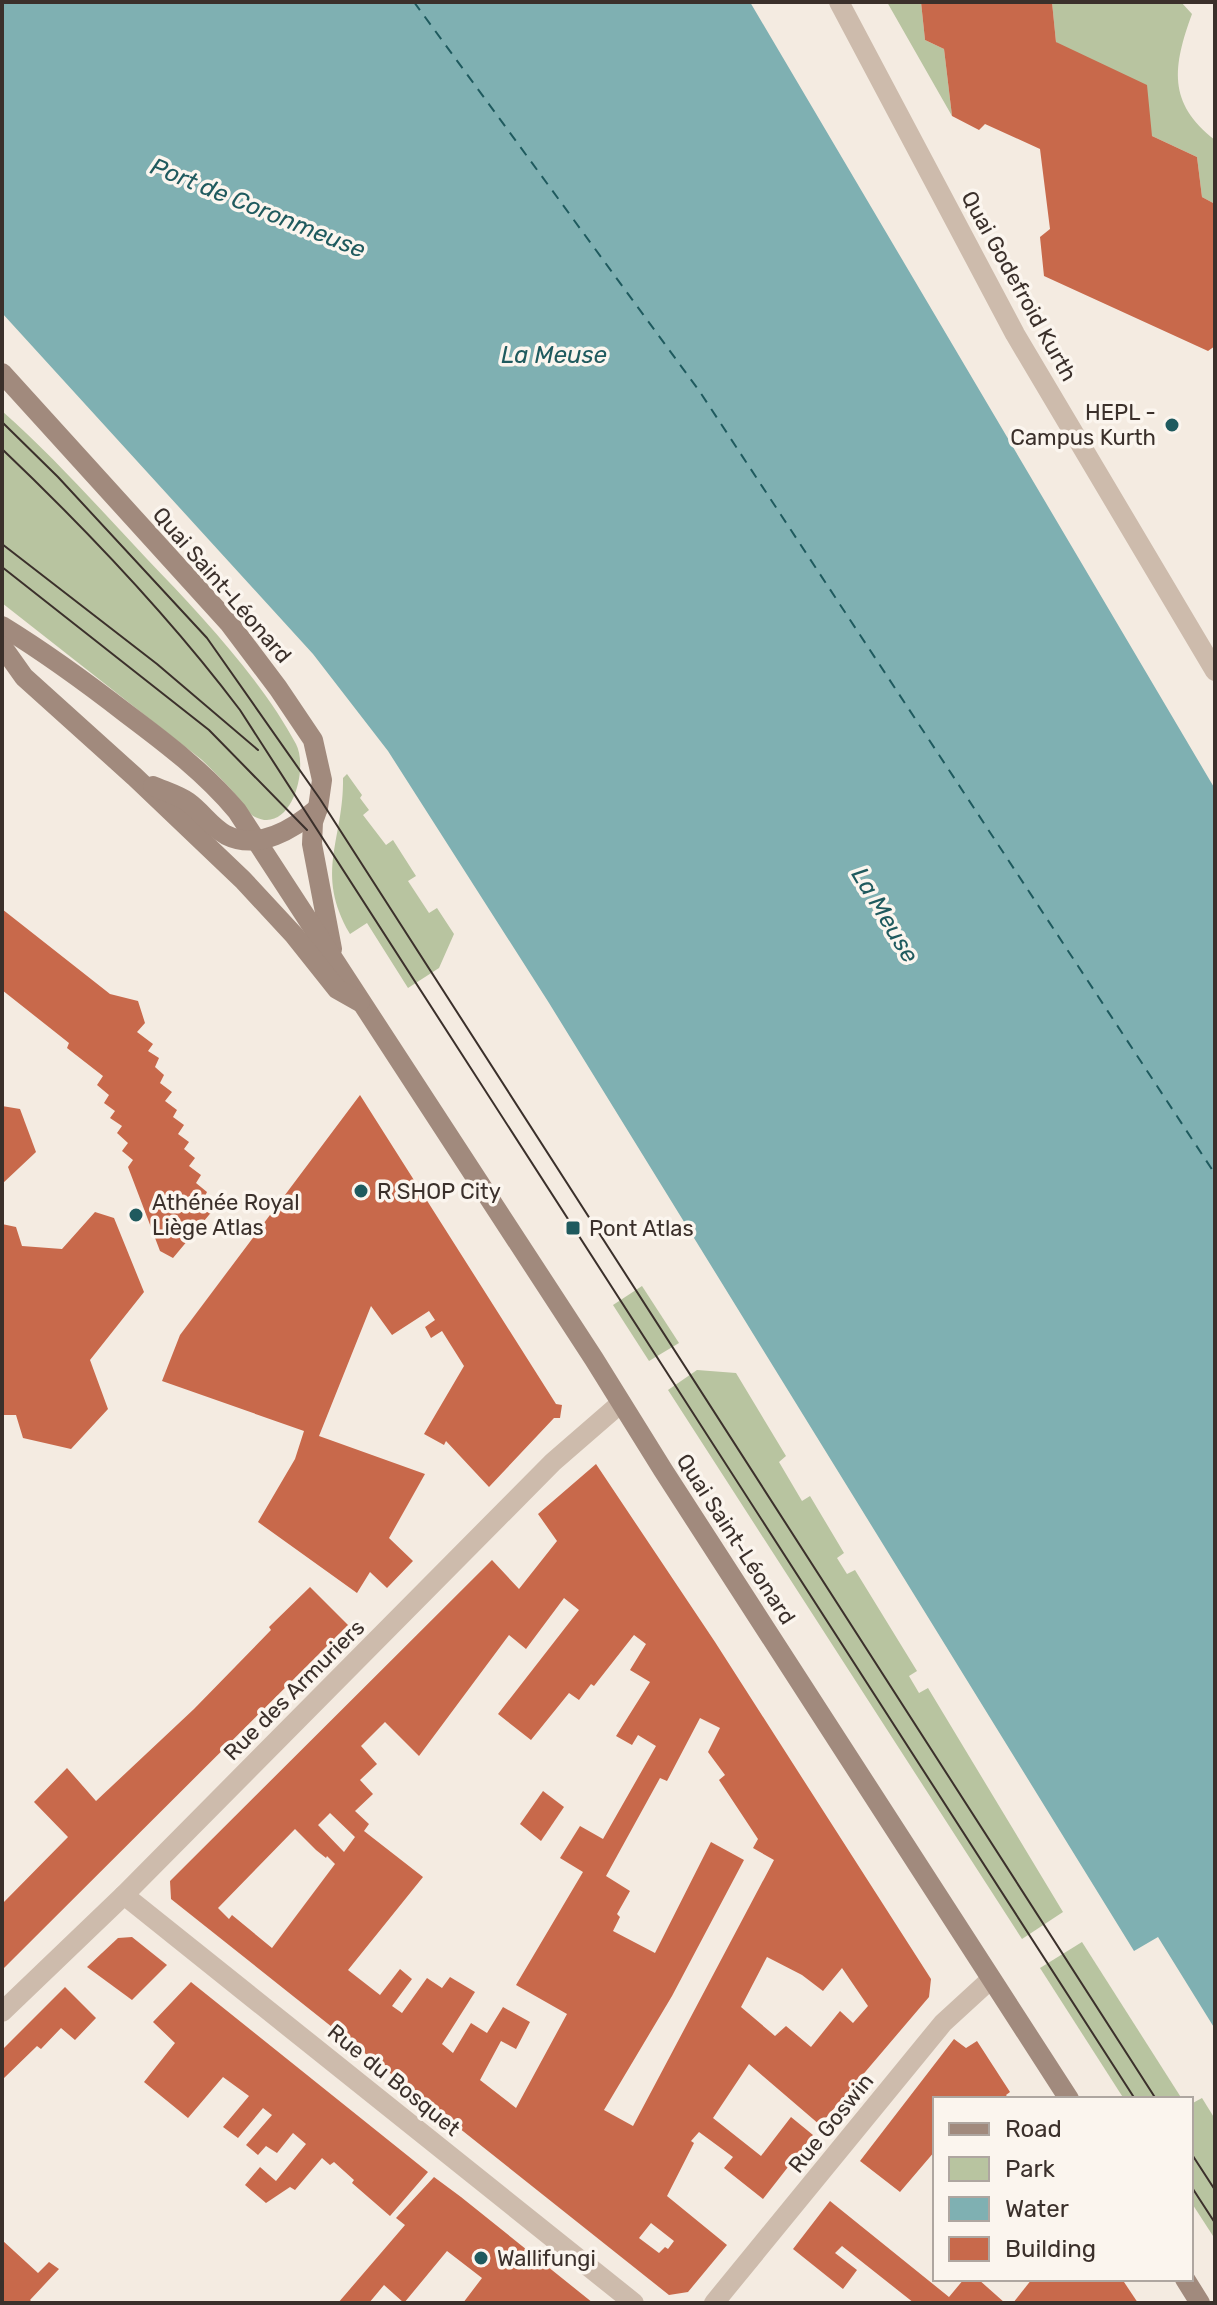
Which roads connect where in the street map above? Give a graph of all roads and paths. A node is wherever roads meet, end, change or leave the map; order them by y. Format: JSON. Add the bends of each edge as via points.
{"nodes":[{"id":1,"x":839,"y":2,"type":"edge"},
{"id":2,"x":2,"y":373,"type":"edge"},
{"id":3,"x":2,"y":626,"type":"edge"},
{"id":4,"x":2,"y":646,"type":"edge"},
{"id":5,"x":1215,"y":671,"type":"edge"},
{"id":6,"x":135,"y":777,"type":"junction"},
{"id":7,"x":318,"y":808,"type":"junction"},
{"id":8,"x":256,"y":841,"type":"junction"},
{"id":9,"x":333,"y":957,"type":"junction"},
{"id":10,"x":363,"y":1004,"type":"junction"},
{"id":11,"x":621,"y":1403,"type":"junction"},
{"id":12,"x":124,"y":1895,"type":"junction"},
{"id":13,"x":991,"y":1979,"type":"junction"},
{"id":14,"x":2,"y":2012,"type":"edge"},
{"id":15,"x":1068,"y":2097,"type":"edge"},
{"id":16,"x":1186,"y":2281,"type":"edge"},
{"id":17,"x":634,"y":2303,"type":"edge"},
{"id":18,"x":714,"y":2303,"type":"edge"},
{"id":19,"x":1200,"y":2303,"type":"edge"}],
"edges":[{"from":1,"to":5,"type":"street","name":"Quai Godefroid Kurth","via":[[1015,334]]},
{"from":2,"to":7,"type":"main road","name":"Quai Saint-Léonard","via":[[229,623],[271,678],[313,740],[322,780]]},
{"from":3,"to":8,"type":"main road","name":"Quai Saint-Léonard","via":[[46,652],[196,768],[237,811]]},
{"from":4,"to":6,"type":"main road","name":"Quai Saint-Léonard","via":[[24,677]]},
{"from":6,"to":8,"type":"main road","via":[[189,803],[226,835]]},
{"from":6,"to":10,"type":"main road","name":"Quai Saint-Léonard","via":[[276,915],[337,989]]},
{"from":7,"to":8,"type":"main road","via":[[282,833]]},
{"from":7,"to":9,"type":"main road","name":"Quai Saint-Léonard","via":[[312,844]]},
{"from":8,"to":9,"type":"main road","name":"Quai Saint-Léonard"},
{"from":9,"to":10,"type":"main road","name":"Quai Saint-Léonard"},
{"from":10,"to":11,"type":"main road","name":"Quai Saint-Léonard"},
{"from":11,"to":12,"type":"street","name":"Rue des Armuriers","via":[[553,1462]]},
{"from":11,"to":13,"type":"main road","name":"Quai Saint-Léonard"},
{"from":12,"to":14,"type":"street","name":"Rue des Armuriers"},
{"from":12,"to":17,"type":"street","name":"Rue du Bosquet"},
{"from":13,"to":15,"type":"main road","name":"Quai Saint-Léonard"},
{"from":13,"to":18,"type":"street","name":"Rue Goswin","via":[[943,2023]]},
{"from":16,"to":19,"type":"main road"}]}
